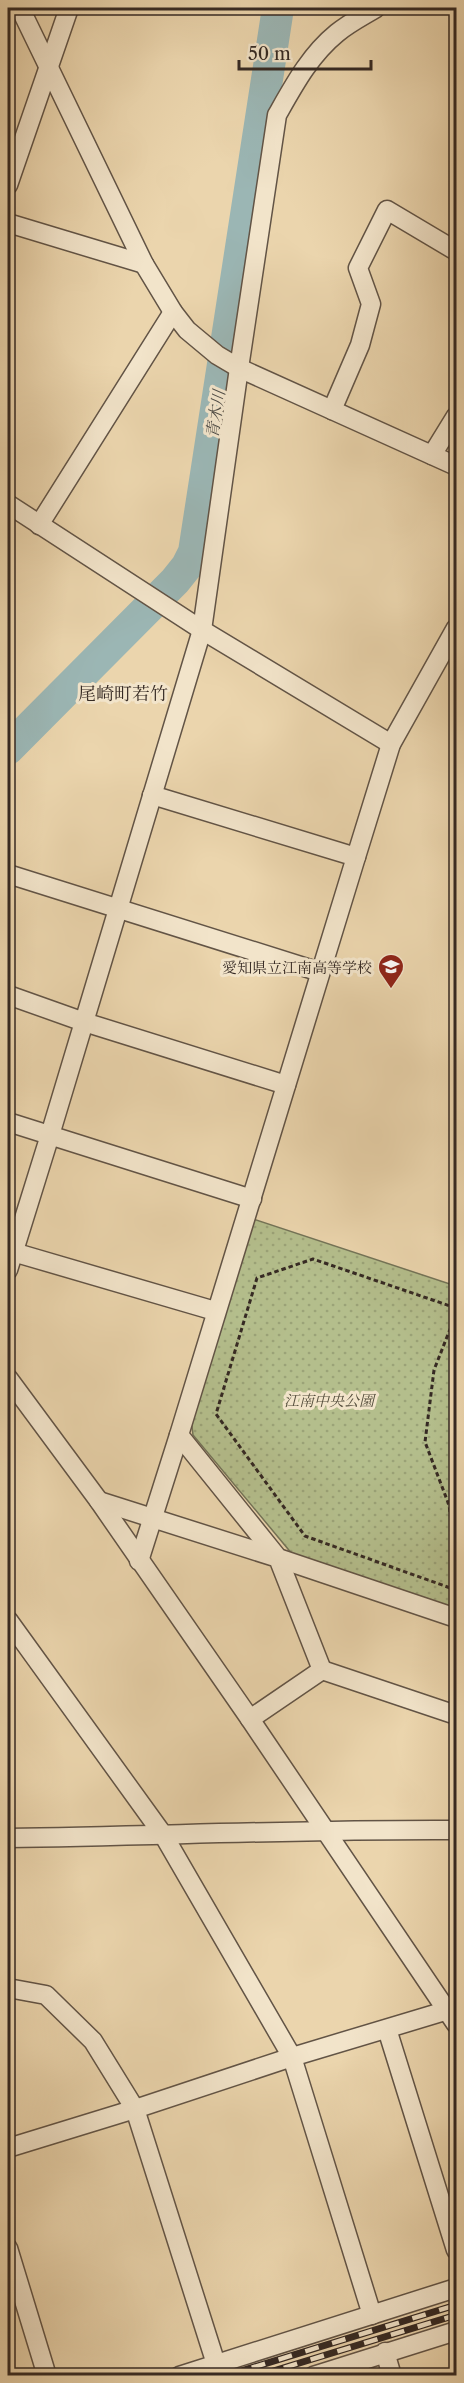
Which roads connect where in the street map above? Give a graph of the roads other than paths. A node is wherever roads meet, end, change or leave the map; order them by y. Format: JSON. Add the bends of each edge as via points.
{"nodes":[{"id":1,"x":20,"y":8,"type":"edge"},
{"id":2,"x":69,"y":8,"type":"edge"},
{"id":3,"x":376,"y":8,"type":"edge"},
{"id":4,"x":49,"y":67,"type":"junction"},
{"id":5,"x":8,"y":185,"type":"edge"},
{"id":6,"x":8,"y":223,"type":"edge"},
{"id":7,"x":456,"y":250,"type":"edge"},
{"id":8,"x":144,"y":264,"type":"junction"},
{"id":9,"x":173,"y":312,"type":"junction"},
{"id":10,"x":229,"y":363,"type":"junction"},
{"id":11,"x":332,"y":410,"type":"junction"},
{"id":12,"x":456,"y":416,"type":"edge"},
{"id":13,"x":432,"y":455,"type":"junction"},
{"id":14,"x":456,"y":466,"type":"edge"},
{"id":15,"x":8,"y":504,"type":"edge"},
{"id":16,"x":39,"y":525,"type":"junction"},
{"id":17,"x":456,"y":627,"type":"edge"},
{"id":18,"x":202,"y":630,"type":"junction"},
{"id":19,"x":391,"y":744,"type":"junction"},
{"id":20,"x":152,"y":795,"type":"junction"},
{"id":21,"x":356,"y":857,"type":"junction"},
{"id":22,"x":8,"y":874,"type":"edge"},
{"id":23,"x":117,"y":909,"type":"junction"},
{"id":24,"x":320,"y":972,"type":"junction"},
{"id":25,"x":8,"y":995,"type":"edge"},
{"id":26,"x":84,"y":1022,"type":"junction"},
{"id":27,"x":286,"y":1085,"type":"junction"},
{"id":28,"x":8,"y":1122,"type":"edge"},
{"id":29,"x":50,"y":1135,"type":"junction"},
{"id":30,"x":252,"y":1199,"type":"junction"},
{"id":31,"x":10,"y":1261,"type":"edge"},
{"id":32,"x":215,"y":1311,"type":"junction"},
{"id":33,"x":8,"y":1378,"type":"edge"},
{"id":34,"x":179,"y":1435,"type":"junction"},
{"id":35,"x":99,"y":1501,"type":"junction"},
{"id":36,"x":152,"y":1519,"type":"junction"},
{"id":37,"x":278,"y":1558,"type":"junction"},
{"id":38,"x":139,"y":1562,"type":"junction"},
{"id":39,"x":456,"y":1618,"type":"edge"},
{"id":40,"x":8,"y":1620,"type":"edge"},
{"id":41,"x":322,"y":1670,"type":"junction"},
{"id":42,"x":456,"y":1715,"type":"edge"},
{"id":43,"x":250,"y":1719,"type":"junction"},
{"id":44,"x":325,"y":1830,"type":"junction"},
{"id":45,"x":456,"y":1830,"type":"edge"},
{"id":46,"x":164,"y":1836,"type":"junction"},
{"id":47,"x":8,"y":1838,"type":"edge"},
{"id":48,"x":8,"y":1988,"type":"edge"},
{"id":49,"x":453,"y":2014,"type":"edge"},
{"id":50,"x":387,"y":2029,"type":"junction"},
{"id":51,"x":292,"y":2057,"type":"junction"},
{"id":52,"x":135,"y":2109,"type":"junction"},
{"id":53,"x":8,"y":2148,"type":"edge"},
{"id":54,"x":8,"y":2248,"type":"edge"},
{"id":55,"x":456,"y":2250,"type":"edge"},
{"id":56,"x":456,"y":2288,"type":"edge"},
{"id":57,"x":372,"y":2315,"type":"junction"},
{"id":58,"x":456,"y":2331,"type":"edge"},
{"id":59,"x":385,"y":2352,"type":"junction"},
{"id":60,"x":216,"y":2364,"type":"junction"},
{"id":61,"x":47,"y":2376,"type":"edge"},
{"id":62,"x":179,"y":2376,"type":"edge"},
{"id":63,"x":313,"y":2376,"type":"edge"},
{"id":64,"x":392,"y":2376,"type":"edge"}],
"edges":[{"from":1,"to":4,"type":"street"},
{"from":2,"to":4,"type":"street"},
{"from":3,"to":10,"type":"street","via":[[338,32],[314,55],[277,115]]},
{"from":4,"to":5,"type":"street"},
{"from":4,"to":8,"type":"street"},
{"from":6,"to":8,"type":"street"},
{"from":7,"to":11,"type":"street","via":[[387,210],[358,268],[371,303],[360,345]]},
{"from":8,"to":9,"type":"street"},
{"from":9,"to":10,"type":"street","via":[[187,330]]},
{"from":9,"to":16,"type":"street"},
{"from":10,"to":11,"type":"street"},
{"from":10,"to":18,"type":"street"},
{"from":11,"to":13,"type":"street"},
{"from":12,"to":13,"type":"street"},
{"from":13,"to":14,"type":"street"},
{"from":15,"to":16,"type":"street"},
{"from":16,"to":18,"type":"street"},
{"from":17,"to":19,"type":"street"},
{"from":18,"to":19,"type":"street"},
{"from":18,"to":20,"type":"street"},
{"from":19,"to":21,"type":"street"},
{"from":20,"to":21,"type":"street"},
{"from":20,"to":23,"type":"street"},
{"from":21,"to":24,"type":"street"},
{"from":22,"to":23,"type":"street"},
{"from":23,"to":24,"type":"street"},
{"from":23,"to":26,"type":"street"},
{"from":24,"to":27,"type":"street"},
{"from":25,"to":26,"type":"street"},
{"from":26,"to":27,"type":"street"},
{"from":26,"to":29,"type":"street"},
{"from":27,"to":30,"type":"street"},
{"from":28,"to":29,"type":"street"},
{"from":29,"to":30,"type":"street"},
{"from":29,"to":31,"type":"street"},
{"from":30,"to":32,"type":"street"},
{"from":31,"to":32,"type":"street"},
{"from":32,"to":34,"type":"street"},
{"from":33,"to":35,"type":"street"},
{"from":34,"to":36,"type":"street"},
{"from":34,"to":37,"type":"street"},
{"from":35,"to":36,"type":"street"},
{"from":35,"to":38,"type":"street"},
{"from":36,"to":37,"type":"street"},
{"from":36,"to":38,"type":"street"},
{"from":37,"to":39,"type":"street"},
{"from":37,"to":41,"type":"street"},
{"from":38,"to":43,"type":"street"},
{"from":40,"to":46,"type":"street"},
{"from":41,"to":42,"type":"street"},
{"from":41,"to":43,"type":"street"},
{"from":43,"to":44,"type":"street"},
{"from":44,"to":45,"type":"street"},
{"from":44,"to":46,"type":"street"},
{"from":44,"to":49,"type":"street"},
{"from":46,"to":47,"type":"street"},
{"from":46,"to":51,"type":"street"},
{"from":48,"to":52,"type":"street","via":[[46,1995],[93,2041]]},
{"from":49,"to":50,"type":"street"},
{"from":50,"to":51,"type":"street"},
{"from":50,"to":55,"type":"street"},
{"from":51,"to":52,"type":"street"},
{"from":51,"to":57,"type":"street"},
{"from":52,"to":53,"type":"street"},
{"from":52,"to":60,"type":"street"},
{"from":54,"to":61,"type":"street"},
{"from":56,"to":57,"type":"street"},
{"from":57,"to":60,"type":"street"},
{"from":58,"to":59,"type":"street"},
{"from":59,"to":63,"type":"street"},
{"from":59,"to":64,"type":"street"},
{"from":60,"to":62,"type":"street"}]}
